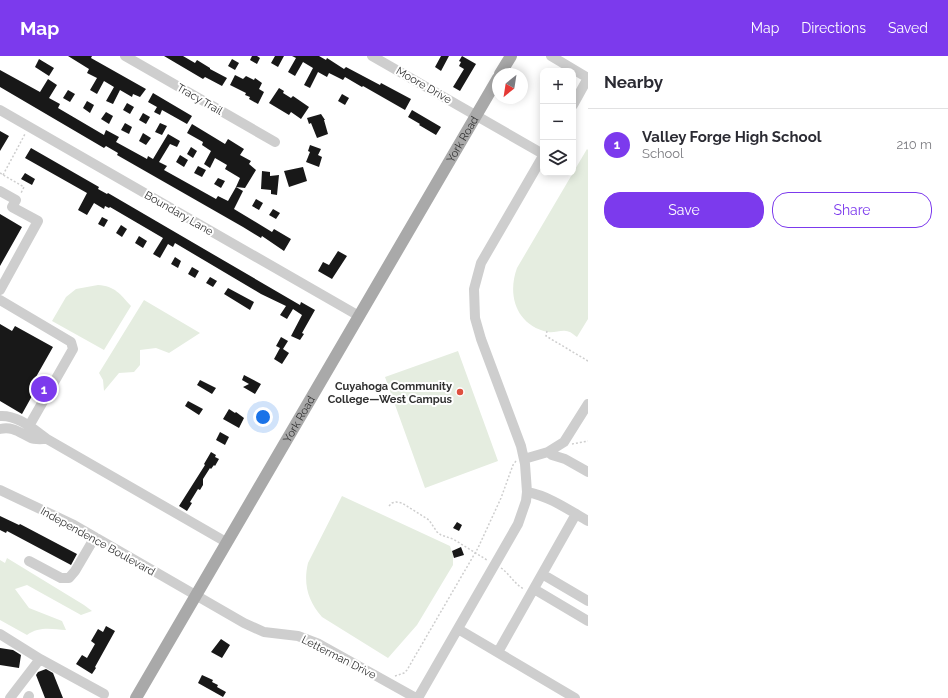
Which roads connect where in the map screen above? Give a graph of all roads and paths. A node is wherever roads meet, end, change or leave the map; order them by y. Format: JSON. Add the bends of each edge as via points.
{"nodes":[{"id":1,"x":125,"y":56,"type":"edge"},
{"id":2,"x":372,"y":56,"type":"edge"},
{"id":3,"x":511,"y":56,"type":"edge"},
{"id":4,"x":551,"y":56,"type":"edge"},
{"id":5,"x":504,"y":68,"type":"edge"},
{"id":6,"x":588,"y":78,"type":"edge"},
{"id":7,"x":492,"y":88,"type":"edge"},
{"id":8,"x":574,"y":104,"type":"edge"},
{"id":9,"x":0,"y":110,"type":"edge"},
{"id":10,"x":476,"y":116,"type":"junction"},
{"id":11,"x":26,"y":132,"type":"dead end"},
{"id":12,"x":275,"y":142,"type":"dead end"},
{"id":13,"x":540,"y":153,"type":"edge"},
{"id":14,"x":540,"y":160,"type":"edge"},
{"id":15,"x":0,"y":173,"type":"edge"},
{"id":16,"x":3,"y":175,"type":"junction"},
{"id":17,"x":0,"y":191,"type":"edge"},
{"id":18,"x":16,"y":200,"type":"junction"},
{"id":19,"x":0,"y":290,"type":"edge"},
{"id":20,"x":0,"y":300,"type":"edge"},
{"id":21,"x":359,"y":316,"type":"junction"},
{"id":22,"x":547,"y":332,"type":"dead end"},
{"id":23,"x":588,"y":361,"type":"edge"},
{"id":24,"x":588,"y":404,"type":"edge"},
{"id":25,"x":0,"y":416,"type":"edge"},
{"id":26,"x":29,"y":426,"type":"junction"},
{"id":27,"x":0,"y":429,"type":"edge"},
{"id":28,"x":47,"y":439,"type":"junction"},
{"id":29,"x":588,"y":441,"type":"edge"},
{"id":30,"x":564,"y":442,"type":"junction"},
{"id":31,"x":548,"y":452,"type":"junction"},
{"id":32,"x":524,"y":459,"type":"junction"},
{"id":33,"x":588,"y":472,"type":"edge"},
{"id":34,"x":0,"y":490,"type":"edge"},
{"id":35,"x":527,"y":492,"type":"junction"},
{"id":36,"x":389,"y":506,"type":"dead end"},
{"id":37,"x":576,"y":514,"type":"junction"},
{"id":38,"x":588,"y":521,"type":"edge"},
{"id":39,"x":95,"y":537,"type":"junction"},
{"id":40,"x":226,"y":542,"type":"junction"},
{"id":41,"x":476,"y":553,"type":"junction"},
{"id":42,"x":29,"y":561,"type":"dead end"},
{"id":43,"x":491,"y":562,"type":"dead end"},
{"id":44,"x":499,"y":567,"type":"dead end"},
{"id":45,"x":542,"y":574,"type":"junction"},
{"id":46,"x":521,"y":588,"type":"dead end"},
{"id":47,"x":534,"y":589,"type":"junction"},
{"id":48,"x":195,"y":595,"type":"junction"},
{"id":49,"x":588,"y":601,"type":"edge"},
{"id":50,"x":588,"y":621,"type":"edge"},
{"id":51,"x":458,"y":629,"type":"junction"},
{"id":52,"x":0,"y":634,"type":"edge"},
{"id":53,"x":498,"y":652,"type":"junction"},
{"id":54,"x":40,"y":659,"type":"junction"},
{"id":55,"x":395,"y":676,"type":"dead end"},
{"id":56,"x":104,"y":694,"type":"dead end"},
{"id":57,"x":10,"y":698,"type":"edge"},
{"id":58,"x":136,"y":698,"type":"edge"},
{"id":59,"x":417,"y":698,"type":"edge"},
{"id":60,"x":575,"y":698,"type":"edge"}],
"edges":[{"from":1,"to":12,"type":"street","name":"Tracy Trail"},
{"from":2,"to":10,"type":"street","name":"Moore Drive"},
{"from":3,"to":5,"type":"main road"},
{"from":4,"to":6,"type":"street"},
{"from":6,"to":8,"type":"street"},
{"from":7,"to":10,"type":"main road","name":"York Road"},
{"from":9,"to":21,"type":"street","name":"Boundary Lane"},
{"from":10,"to":13,"type":"street","name":"Moore Drive"},
{"from":10,"to":21,"type":"main road","name":"York Road"},
{"from":11,"to":16,"type":"path"},
{"from":14,"to":32,"type":"street","via":[[481,264],[474,289],[475,318],[481,339]]},
{"from":15,"to":16,"type":"path"},
{"from":16,"to":18,"type":"path","via":[[24,187]]},
{"from":17,"to":18,"type":"street"},
{"from":18,"to":19,"type":"street","via":[[12,207],[38,222]]},
{"from":20,"to":26,"type":"street","via":[[71,342],[73,349]]},
{"from":21,"to":40,"type":"main road","name":"York Road"},
{"from":22,"to":23,"type":"path","via":[[546,336]]},
{"from":24,"to":30,"type":"street"},
{"from":25,"to":26,"type":"street","via":[[14,418]]},
{"from":26,"to":28,"type":"street"},
{"from":27,"to":28,"type":"street","via":[[15,429],[32,439]]},
{"from":28,"to":40,"type":"street"},
{"from":29,"to":30,"type":"path","via":[[575,444]]},
{"from":30,"to":31,"type":"street"},
{"from":31,"to":32,"type":"street"},
{"from":31,"to":33,"type":"street"},
{"from":32,"to":35,"type":"street"},
{"from":32,"to":41,"type":"path","via":[[517,460],[513,465]]},
{"from":34,"to":39,"type":"street","name":"Independence Boulevard"},
{"from":35,"to":37,"type":"street"},
{"from":35,"to":51,"type":"street","via":[[518,524]]},
{"from":36,"to":41,"type":"path","via":[[392,503],[402,503],[429,520],[441,535]]},
{"from":37,"to":38,"type":"street"},
{"from":37,"to":45,"type":"street"},
{"from":39,"to":42,"type":"street","via":[[69,578],[61,578]]},
{"from":39,"to":48,"type":"street","name":"Independence Boulevard"},
{"from":40,"to":48,"type":"main road","name":"York Road"},
{"from":41,"to":43,"type":"path"},
{"from":41,"to":55,"type":"path","via":[[407,670]]},
{"from":44,"to":46,"type":"path"},
{"from":45,"to":47,"type":"street"},
{"from":45,"to":49,"type":"street"},
{"from":47,"to":50,"type":"street"},
{"from":47,"to":53,"type":"street"},
{"from":48,"to":58,"type":"main road","name":"York Road"},
{"from":48,"to":59,"type":"street","name":"Letterman Drive","via":[[264,632],[298,636],[319,644]]},
{"from":51,"to":53,"type":"street"},
{"from":51,"to":59,"type":"street"},
{"from":52,"to":54,"type":"street"},
{"from":53,"to":60,"type":"street"},
{"from":54,"to":56,"type":"street"},
{"from":54,"to":57,"type":"street"}]}
